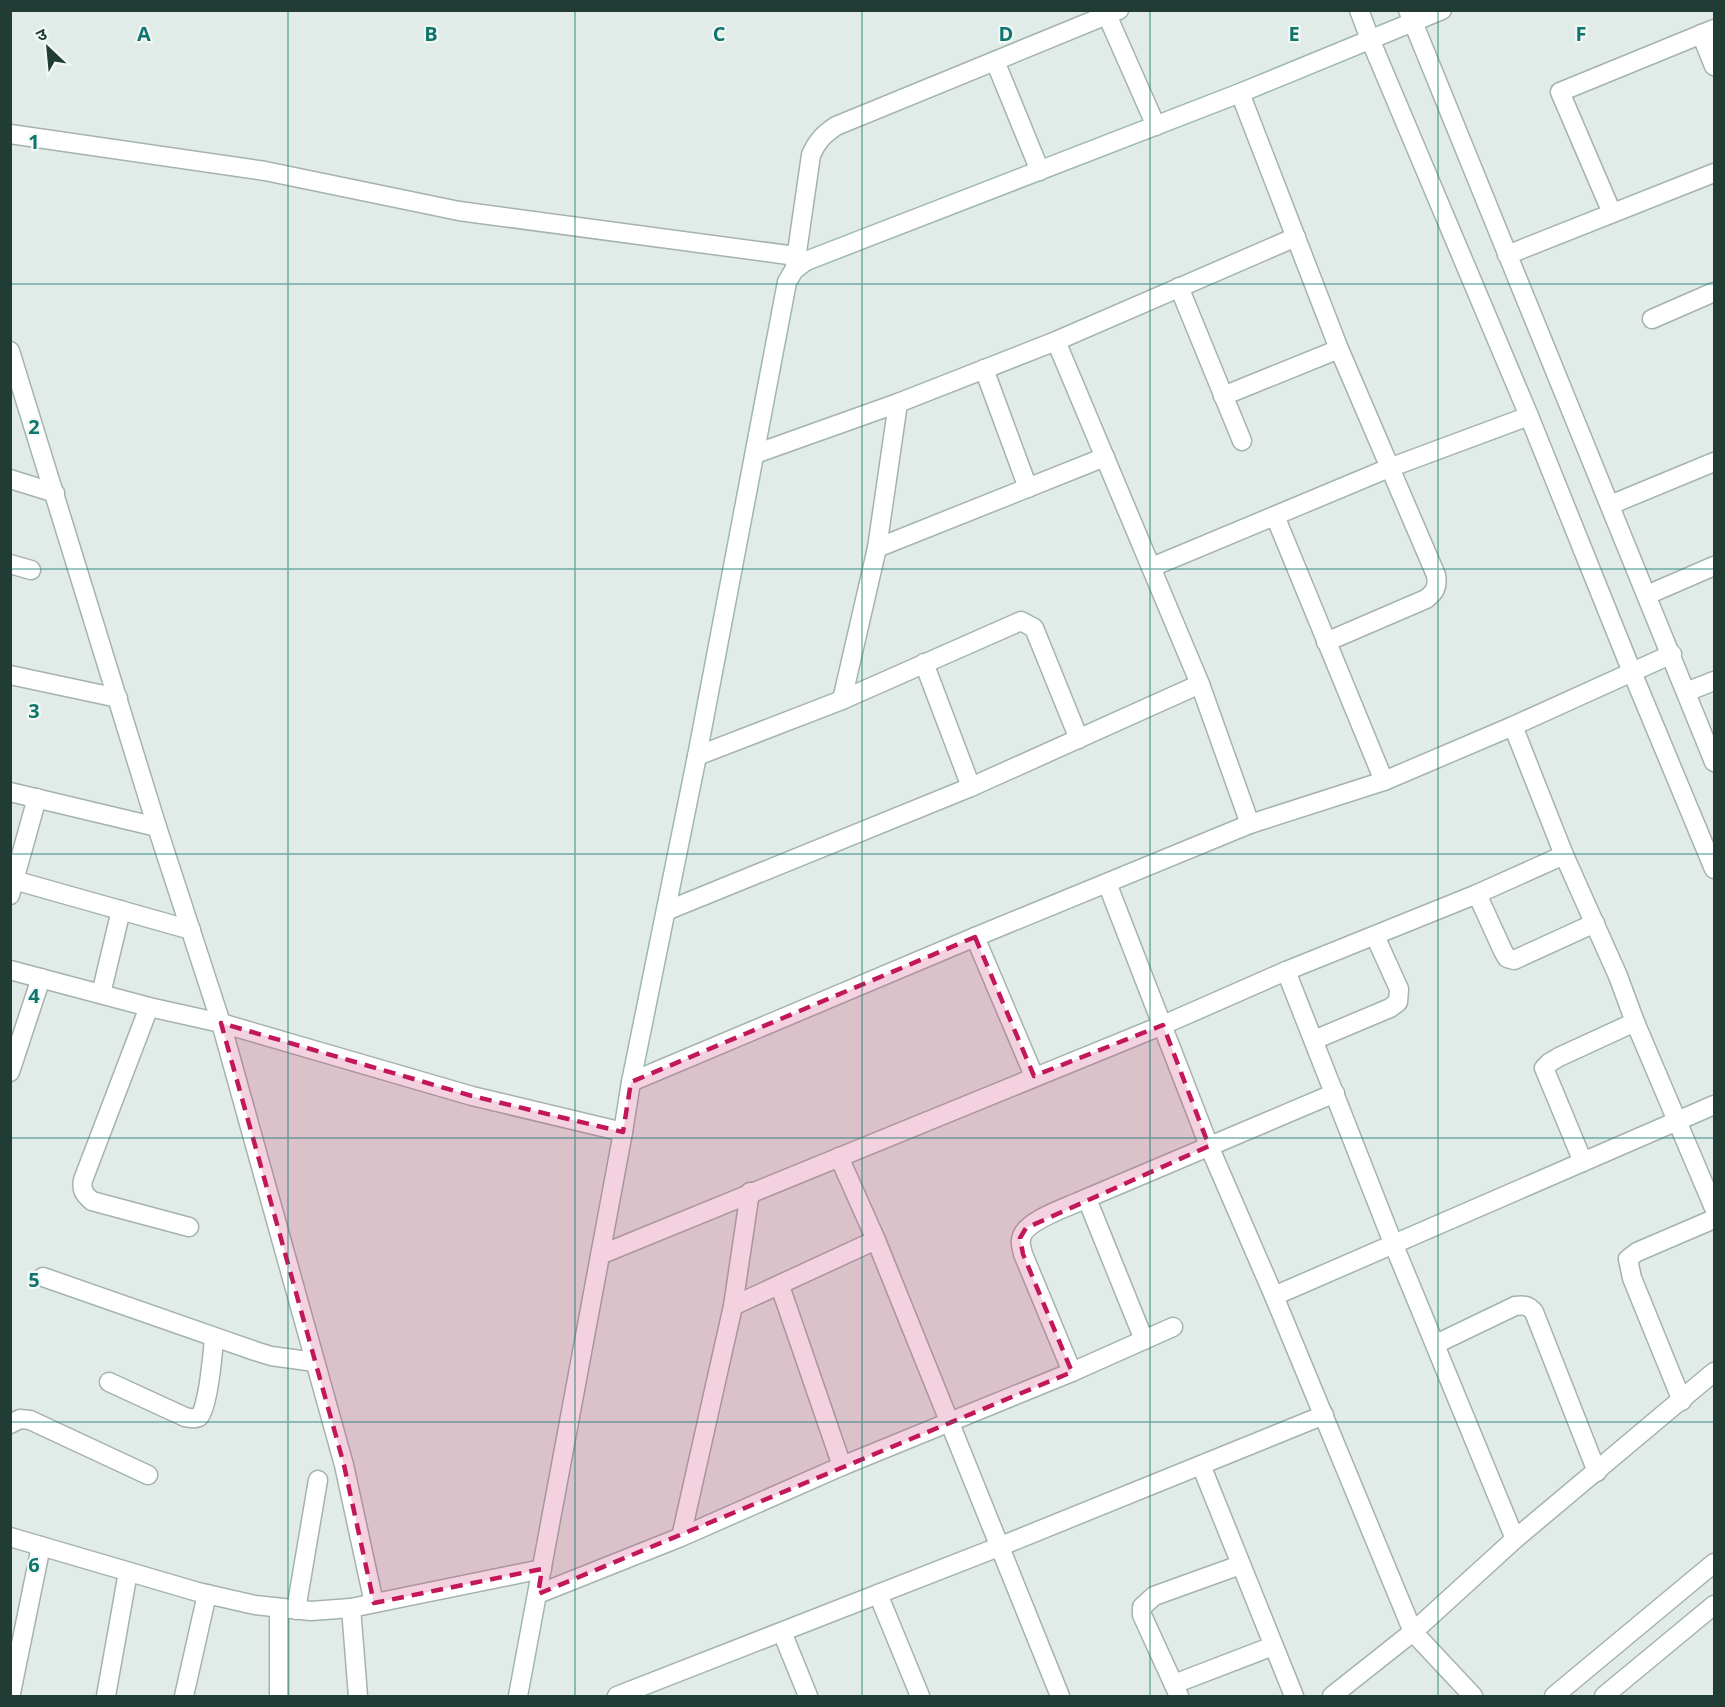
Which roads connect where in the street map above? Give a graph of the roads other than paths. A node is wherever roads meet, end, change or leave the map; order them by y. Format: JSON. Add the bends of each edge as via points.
{"nodes":[{"id":1,"x":1359,"y":10,"type":"edge"},
{"id":2,"x":1442,"y":10,"type":"edge"},
{"id":3,"x":1113,"y":13,"type":"edge"},
{"id":4,"x":1410,"y":16,"type":"edge"},
{"id":5,"x":1708,"y":32,"type":"edge"},
{"id":6,"x":1370,"y":39,"type":"junction"},
{"id":7,"x":995,"y":61,"type":"junction"},
{"id":8,"x":1714,"y":66,"type":"edge"},
{"id":9,"x":1240,"y":93,"type":"junction"},
{"id":10,"x":1156,"y":126,"type":"junction"},
{"id":11,"x":10,"y":134,"type":"edge"},
{"id":12,"x":1040,"y":171,"type":"junction"},
{"id":13,"x":1714,"y":173,"type":"edge"},
{"id":14,"x":1612,"y":213,"type":"junction"},
{"id":15,"x":1296,"y":237,"type":"junction"},
{"id":16,"x":1507,"y":255,"type":"junction"},
{"id":17,"x":795,"y":263,"type":"junction"},
{"id":18,"x":1179,"y":287,"type":"junction"},
{"id":19,"x":1714,"y":292,"type":"edge"},
{"id":20,"x":1652,"y":318,"type":"dead end"},
{"id":21,"x":1056,"y":341,"type":"junction"},
{"id":22,"x":1339,"y":349,"type":"junction"},
{"id":23,"x":10,"y":351,"type":"edge"},
{"id":24,"x":984,"y":369,"type":"junction"},
{"id":25,"x":1223,"y":396,"type":"junction"},
{"id":26,"x":898,"y":403,"type":"junction"},
{"id":27,"x":1529,"y":416,"type":"junction"},
{"id":28,"x":1242,"y":441,"type":"dead end"},
{"id":29,"x":755,"y":454,"type":"junction"},
{"id":30,"x":1105,"y":457,"type":"junction"},
{"id":31,"x":1714,"y":462,"type":"edge"},
{"id":32,"x":1389,"y":468,"type":"junction"},
{"id":33,"x":10,"y":479,"type":"edge"},
{"id":34,"x":1028,"y":488,"type":"junction"},
{"id":35,"x":55,"y":493,"type":"junction"},
{"id":36,"x":1610,"y":506,"type":"junction"},
{"id":37,"x":1275,"y":516,"type":"junction"},
{"id":38,"x":876,"y":548,"type":"junction"},
{"id":39,"x":10,"y":564,"type":"edge"},
{"id":40,"x":1714,"y":566,"type":"edge"},
{"id":41,"x":1152,"y":567,"type":"junction"},
{"id":42,"x":31,"y":570,"type":"dead end"},
{"id":43,"x":1647,"y":595,"type":"junction"},
{"id":44,"x":1326,"y":642,"type":"junction"},
{"id":45,"x":1672,"y":654,"type":"junction"},
{"id":46,"x":924,"y":663,"type":"junction"},
{"id":47,"x":1632,"y":672,"type":"junction"},
{"id":48,"x":10,"y":675,"type":"edge"},
{"id":49,"x":1714,"y":681,"type":"edge"},
{"id":50,"x":1200,"y":684,"type":"junction"},
{"id":51,"x":1686,"y":692,"type":"junction"},
{"id":52,"x":118,"y":698,"type":"junction"},
{"id":53,"x":842,"y":700,"type":"junction"},
{"id":54,"x":1513,"y":726,"type":"junction"},
{"id":55,"x":1079,"y":740,"type":"junction"},
{"id":56,"x":697,"y":756,"type":"junction"},
{"id":57,"x":1714,"y":762,"type":"edge"},
{"id":58,"x":1384,"y":781,"type":"junction"},
{"id":59,"x":971,"y":787,"type":"junction"},
{"id":60,"x":10,"y":792,"type":"edge"},
{"id":61,"x":37,"y":798,"type":"junction"},
{"id":62,"x":1250,"y":824,"type":"junction"},
{"id":63,"x":158,"y":827,"type":"junction"},
{"id":64,"x":1564,"y":855,"type":"junction"},
{"id":65,"x":1714,"y":868,"type":"edge"},
{"id":66,"x":1107,"y":883,"type":"junction"},
{"id":67,"x":12,"y":885,"type":"edge"},
{"id":68,"x":1477,"y":894,"type":"junction"},
{"id":69,"x":121,"y":910,"type":"junction"},
{"id":70,"x":666,"y":911,"type":"junction"},
{"id":71,"x":1595,"y":923,"type":"junction"},
{"id":72,"x":190,"y":930,"type":"junction"},
{"id":73,"x":1375,"y":936,"type":"junction"},
{"id":74,"x":975,"y":937,"type":"junction"},
{"id":75,"x":10,"y":970,"type":"edge"},
{"id":76,"x":1286,"y":971,"type":"junction"},
{"id":77,"x":41,"y":978,"type":"junction"},
{"id":78,"x":101,"y":994,"type":"junction"},
{"id":79,"x":149,"y":1007,"type":"junction"},
{"id":80,"x":1635,"y":1022,"type":"junction"},
{"id":81,"x":221,"y":1023,"type":"junction"},
{"id":82,"x":1162,"y":1025,"type":"junction"},
{"id":83,"x":1314,"y":1040,"type":"junction"},
{"id":84,"x":10,"y":1071,"type":"edge"},
{"id":85,"x":1034,"y":1076,"type":"junction"},
{"id":86,"x":631,"y":1082,"type":"junction"},
{"id":87,"x":1335,"y":1093,"type":"junction"},
{"id":88,"x":1714,"y":1105,"type":"edge"},
{"id":89,"x":1677,"y":1121,"type":"junction"},
{"id":90,"x":623,"y":1132,"type":"junction"},
{"id":91,"x":1209,"y":1146,"type":"junction"},
{"id":92,"x":839,"y":1157,"type":"junction"},
{"id":93,"x":1583,"y":1162,"type":"junction"},
{"id":94,"x":750,"y":1192,"type":"junction"},
{"id":95,"x":1087,"y":1199,"type":"junction"},
{"id":96,"x":1714,"y":1208,"type":"edge"},
{"id":97,"x":1714,"y":1219,"type":"edge"},
{"id":98,"x":189,"y":1227,"type":"dead end"},
{"id":99,"x":876,"y":1240,"type":"junction"},
{"id":100,"x":1393,"y":1243,"type":"junction"},
{"id":101,"x":600,"y":1255,"type":"junction"},
{"id":102,"x":43,"y":1277,"type":"dead end"},
{"id":103,"x":780,"y":1286,"type":"junction"},
{"id":104,"x":1274,"y":1296,"type":"junction"},
{"id":105,"x":733,"y":1306,"type":"junction"},
{"id":106,"x":1173,"y":1327,"type":"dead end"},
{"id":107,"x":214,"y":1338,"type":"junction"},
{"id":108,"x":1144,"y":1340,"type":"junction"},
{"id":109,"x":1436,"y":1344,"type":"junction"},
{"id":110,"x":315,"y":1362,"type":"junction"},
{"id":111,"x":1072,"y":1372,"type":"junction"},
{"id":112,"x":1714,"y":1372,"type":"edge"},
{"id":113,"x":109,"y":1382,"type":"dead end"},
{"id":114,"x":1682,"y":1401,"type":"junction"},
{"id":115,"x":1324,"y":1415,"type":"junction"},
{"id":116,"x":950,"y":1421,"type":"junction"},
{"id":117,"x":10,"y":1424,"type":"edge"},
{"id":118,"x":1201,"y":1465,"type":"junction"},
{"id":119,"x":842,"y":1466,"type":"junction"},
{"id":120,"x":1597,"y":1473,"type":"junction"},
{"id":121,"x":148,"y":1474,"type":"dead end"},
{"id":122,"x":318,"y":1480,"type":"dead end"},
{"id":123,"x":681,"y":1537,"type":"junction"},
{"id":124,"x":10,"y":1538,"type":"edge"},
{"id":125,"x":1515,"y":1539,"type":"junction"},
{"id":126,"x":41,"y":1546,"type":"junction"},
{"id":127,"x":1001,"y":1546,"type":"junction"},
{"id":128,"x":1714,"y":1563,"type":"edge"},
{"id":129,"x":1240,"y":1565,"type":"junction"},
{"id":130,"x":542,"y":1569,"type":"junction"},
{"id":131,"x":128,"y":1572,"type":"junction"},
{"id":132,"x":207,"y":1594,"type":"junction"},
{"id":133,"x":538,"y":1594,"type":"junction"},
{"id":134,"x":878,"y":1594,"type":"junction"},
{"id":135,"x":374,"y":1603,"type":"junction"},
{"id":136,"x":351,"y":1608,"type":"junction"},
{"id":137,"x":1714,"y":1608,"type":"edge"},
{"id":138,"x":288,"y":1610,"type":"junction"},
{"id":139,"x":782,"y":1632,"type":"junction"},
{"id":140,"x":1413,"y":1632,"type":"junction"},
{"id":141,"x":1273,"y":1646,"type":"junction"},
{"id":142,"x":1176,"y":1690,"type":"edge"},
{"id":143,"x":11,"y":1693,"type":"edge"},
{"id":144,"x":106,"y":1696,"type":"edge"},
{"id":145,"x":184,"y":1696,"type":"edge"},
{"id":146,"x":279,"y":1696,"type":"edge"},
{"id":147,"x":358,"y":1696,"type":"edge"},
{"id":148,"x":518,"y":1696,"type":"edge"},
{"id":149,"x":617,"y":1696,"type":"edge"},
{"id":150,"x":808,"y":1696,"type":"edge"},
{"id":151,"x":920,"y":1696,"type":"edge"},
{"id":152,"x":1060,"y":1696,"type":"edge"},
{"id":153,"x":1294,"y":1696,"type":"edge"},
{"id":154,"x":1332,"y":1696,"type":"edge"},
{"id":155,"x":1473,"y":1696,"type":"edge"},
{"id":156,"x":1554,"y":1696,"type":"edge"},
{"id":157,"x":1604,"y":1696,"type":"edge"}],
"edges":[{"from":1,"to":6,"type":"street"},
{"from":2,"to":4,"type":"street"},
{"from":3,"to":7,"type":"street"},
{"from":3,"to":10,"type":"street"},
{"from":4,"to":6,"type":"street"},
{"from":4,"to":16,"type":"street"},
{"from":5,"to":8,"type":"street"},
{"from":5,"to":14,"type":"street","via":[[1560,93]]},
{"from":6,"to":9,"type":"street"},
{"from":6,"to":27,"type":"street"},
{"from":7,"to":12,"type":"street"},
{"from":7,"to":17,"type":"street","via":[[836,126],[817,142],[811,155]]},
{"from":9,"to":10,"type":"street"},
{"from":9,"to":15,"type":"street"},
{"from":10,"to":12,"type":"street"},
{"from":11,"to":17,"type":"street","via":[[265,171],[459,211]]},
{"from":12,"to":17,"type":"street"},
{"from":13,"to":14,"type":"street"},
{"from":14,"to":16,"type":"street"},
{"from":15,"to":18,"type":"street"},
{"from":15,"to":22,"type":"street"},
{"from":16,"to":36,"type":"street"},
{"from":17,"to":29,"type":"street","via":[[787,282]]},
{"from":18,"to":21,"type":"street"},
{"from":18,"to":25,"type":"street"},
{"from":19,"to":20,"type":"street"},
{"from":21,"to":24,"type":"street"},
{"from":21,"to":30,"type":"street"},
{"from":22,"to":25,"type":"street"},
{"from":22,"to":32,"type":"street"},
{"from":23,"to":35,"type":"street"},
{"from":24,"to":26,"type":"street"},
{"from":24,"to":34,"type":"street"},
{"from":25,"to":28,"type":"street"},
{"from":26,"to":29,"type":"street"},
{"from":26,"to":38,"type":"street"},
{"from":27,"to":32,"type":"street"},
{"from":27,"to":47,"type":"street"},
{"from":29,"to":56,"type":"street"},
{"from":30,"to":34,"type":"street"},
{"from":30,"to":41,"type":"street"},
{"from":31,"to":36,"type":"street"},
{"from":32,"to":37,"type":"street"},
{"from":32,"to":44,"type":"street","via":[[1437,585],[1426,599]]},
{"from":33,"to":35,"type":"street"},
{"from":34,"to":38,"type":"street"},
{"from":35,"to":52,"type":"street"},
{"from":36,"to":43,"type":"street"},
{"from":37,"to":41,"type":"street"},
{"from":37,"to":44,"type":"street"},
{"from":38,"to":53,"type":"street"},
{"from":39,"to":42,"type":"street"},
{"from":40,"to":43,"type":"street"},
{"from":41,"to":50,"type":"street"},
{"from":43,"to":45,"type":"street"},
{"from":44,"to":58,"type":"street"},
{"from":45,"to":47,"type":"street"},
{"from":45,"to":51,"type":"street"},
{"from":46,"to":53,"type":"street"},
{"from":46,"to":55,"type":"street","via":[[1013,623],[1028,623],[1034,628]]},
{"from":46,"to":59,"type":"street"},
{"from":47,"to":54,"type":"street"},
{"from":47,"to":65,"type":"street"},
{"from":48,"to":52,"type":"street"},
{"from":49,"to":51,"type":"street"},
{"from":50,"to":55,"type":"street"},
{"from":50,"to":62,"type":"street"},
{"from":51,"to":57,"type":"street"},
{"from":52,"to":63,"type":"street"},
{"from":53,"to":56,"type":"street"},
{"from":54,"to":58,"type":"street"},
{"from":54,"to":64,"type":"street"},
{"from":55,"to":59,"type":"street"},
{"from":56,"to":70,"type":"street"},
{"from":58,"to":62,"type":"street"},
{"from":59,"to":70,"type":"street"},
{"from":60,"to":61,"type":"street"},
{"from":61,"to":63,"type":"street"},
{"from":61,"to":67,"type":"street"},
{"from":62,"to":66,"type":"street"},
{"from":63,"to":72,"type":"street"},
{"from":64,"to":68,"type":"street"},
{"from":64,"to":71,"type":"street"},
{"from":66,"to":74,"type":"street"},
{"from":66,"to":82,"type":"street"},
{"from":67,"to":69,"type":"street"},
{"from":68,"to":71,"type":"street","via":[[1503,951],[1514,960]]},
{"from":68,"to":73,"type":"street"},
{"from":69,"to":72,"type":"street"},
{"from":69,"to":78,"type":"street"},
{"from":70,"to":86,"type":"street"},
{"from":71,"to":80,"type":"street"},
{"from":72,"to":81,"type":"street"},
{"from":73,"to":76,"type":"street"},
{"from":73,"to":83,"type":"street","via":[[1399,989],[1398,1002]]},
{"from":74,"to":85,"type":"street"},
{"from":74,"to":86,"type":"street"},
{"from":75,"to":77,"type":"street"},
{"from":76,"to":82,"type":"street"},
{"from":76,"to":83,"type":"street"},
{"from":77,"to":78,"type":"street"},
{"from":77,"to":84,"type":"street"},
{"from":78,"to":79,"type":"street"},
{"from":79,"to":81,"type":"street"},
{"from":79,"to":98,"type":"street","via":[[82,1188],[92,1201]]},
{"from":80,"to":89,"type":"street"},
{"from":80,"to":93,"type":"street","via":[[1559,1057],[1544,1068]]},
{"from":81,"to":90,"type":"street","via":[[472,1096]]},
{"from":81,"to":110,"type":"street"},
{"from":82,"to":85,"type":"street"},
{"from":82,"to":91,"type":"street"},
{"from":83,"to":87,"type":"street"},
{"from":85,"to":92,"type":"street"},
{"from":86,"to":90,"type":"street"},
{"from":87,"to":91,"type":"street"},
{"from":87,"to":100,"type":"street"},
{"from":88,"to":89,"type":"street"},
{"from":89,"to":93,"type":"street"},
{"from":89,"to":96,"type":"street"},
{"from":90,"to":101,"type":"street"},
{"from":91,"to":95,"type":"street"},
{"from":91,"to":104,"type":"street"},
{"from":92,"to":94,"type":"street"},
{"from":92,"to":99,"type":"street"},
{"from":93,"to":100,"type":"street"},
{"from":94,"to":101,"type":"street"},
{"from":94,"to":105,"type":"street"},
{"from":95,"to":108,"type":"street"},
{"from":95,"to":111,"type":"street","via":[[1039,1220],[1026,1228],[1020,1238]]},
{"from":97,"to":114,"type":"street","via":[[1628,1259],[1632,1278]]},
{"from":99,"to":103,"type":"street"},
{"from":99,"to":116,"type":"street"},
{"from":100,"to":104,"type":"street"},
{"from":100,"to":109,"type":"street"},
{"from":101,"to":130,"type":"street"},
{"from":102,"to":107,"type":"street"},
{"from":103,"to":105,"type":"street"},
{"from":103,"to":119,"type":"street"},
{"from":104,"to":115,"type":"street"},
{"from":105,"to":123,"type":"street"},
{"from":106,"to":108,"type":"street"},
{"from":107,"to":110,"type":"street","via":[[271,1356]]},
{"from":107,"to":113,"type":"street","via":[[208,1390],[198,1417],[185,1417]]},
{"from":108,"to":111,"type":"street"},
{"from":109,"to":120,"type":"street","via":[[1515,1306],[1530,1307]]},
{"from":109,"to":125,"type":"street"},
{"from":110,"to":135,"type":"street","via":[[344,1465]]},
{"from":111,"to":116,"type":"street"},
{"from":112,"to":114,"type":"street"},
{"from":114,"to":120,"type":"street"},
{"from":115,"to":118,"type":"street"},
{"from":115,"to":140,"type":"street"},
{"from":116,"to":119,"type":"street"},
{"from":116,"to":127,"type":"street"},
{"from":117,"to":121,"type":"street","via":[[30,1420]]},
{"from":118,"to":127,"type":"street"},
{"from":118,"to":129,"type":"street"},
{"from":119,"to":123,"type":"street"},
{"from":120,"to":125,"type":"street"},
{"from":122,"to":138,"type":"street"},
{"from":123,"to":133,"type":"street"},
{"from":124,"to":126,"type":"street"},
{"from":125,"to":140,"type":"street"},
{"from":126,"to":131,"type":"street"},
{"from":126,"to":143,"type":"street"},
{"from":127,"to":134,"type":"street"},
{"from":127,"to":152,"type":"street"},
{"from":128,"to":156,"type":"street"},
{"from":129,"to":141,"type":"street"},
{"from":129,"to":142,"type":"street","via":[[1154,1596],[1142,1607],[1142,1615]]},
{"from":130,"to":133,"type":"street"},
{"from":130,"to":135,"type":"street"},
{"from":131,"to":132,"type":"street"},
{"from":131,"to":144,"type":"street"},
{"from":132,"to":138,"type":"street"},
{"from":132,"to":145,"type":"street"},
{"from":133,"to":148,"type":"street"},
{"from":134,"to":139,"type":"street"},
{"from":134,"to":151,"type":"street"},
{"from":135,"to":136,"type":"street"},
{"from":136,"to":138,"type":"street"},
{"from":136,"to":147,"type":"street"},
{"from":137,"to":157,"type":"street"},
{"from":138,"to":146,"type":"street"},
{"from":139,"to":149,"type":"street"},
{"from":139,"to":150,"type":"street"},
{"from":140,"to":154,"type":"street"},
{"from":140,"to":155,"type":"street"},
{"from":141,"to":142,"type":"street"},
{"from":141,"to":153,"type":"street"}]}
